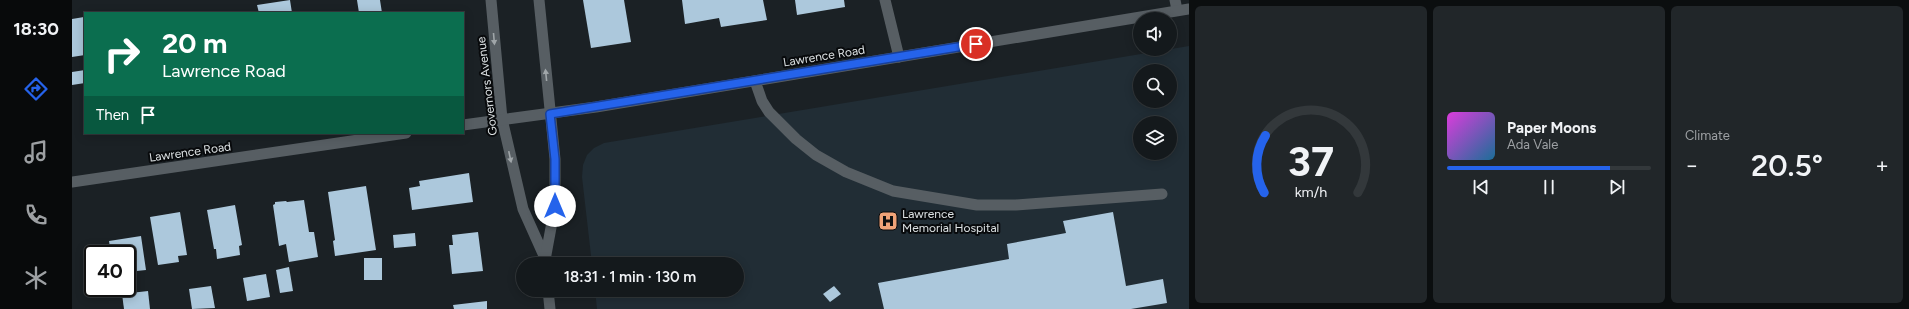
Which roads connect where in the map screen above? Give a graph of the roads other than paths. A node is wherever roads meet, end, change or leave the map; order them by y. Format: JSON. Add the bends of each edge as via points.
{"nodes":[{"id":1,"x":491,"y":0,"type":"edge"},
{"id":2,"x":539,"y":0,"type":"edge"},
{"id":3,"x":885,"y":0,"type":"edge"},
{"id":4,"x":1176,"y":5,"type":"edge"},
{"id":5,"x":1189,"y":9,"type":"edge"},
{"id":6,"x":899,"y":57,"type":"junction"},
{"id":7,"x":755,"y":81,"type":"junction"},
{"id":8,"x":550,"y":114,"type":"junction"},
{"id":9,"x":502,"y":119,"type":"junction"},
{"id":10,"x":464,"y":125,"type":"edge"},
{"id":11,"x":399,"y":134,"type":"edge"},
{"id":12,"x":72,"y":182,"type":"edge"},
{"id":13,"x":1162,"y":194,"type":"dead end"},
{"id":14,"x":544,"y":257,"type":"edge"},
{"id":15,"x":547,"y":257,"type":"edge"},
{"id":16,"x":549,"y":297,"type":"edge"},
{"id":17,"x":550,"y":309,"type":"edge"}],
"edges":[{"from":1,"to":9,"type":"street","name":"Governors Avenue","one_way":true},
{"from":8,"to":2,"type":"street","name":"Governors Avenue","one_way":true},
{"from":3,"to":6,"type":"street"},
{"from":4,"to":5,"type":"street","name":"Lawrence Road"},
{"from":4,"to":6,"type":"street","name":"Lawrence Road"},
{"from":6,"to":7,"type":"street","name":"Lawrence Road"},
{"from":7,"to":8,"type":"street","name":"Lawrence Road"},
{"from":7,"to":13,"type":"street","via":[[768,112],[816,155],[846,172],[893,191],[977,205],[1016,205]]},
{"from":8,"to":9,"type":"street","name":"Lawrence Road"},
{"from":8,"to":15,"type":"street","name":"Governors Avenue","via":[[555,159],[555,206]]},
{"from":9,"to":10,"type":"street","name":"Lawrence Road"},
{"from":9,"to":14,"type":"street","name":"Governors Avenue","one_way":true,"via":[[523,209]]},
{"from":11,"to":12,"type":"street","name":"Lawrence Road"},
{"from":16,"to":17,"type":"street"}]}
